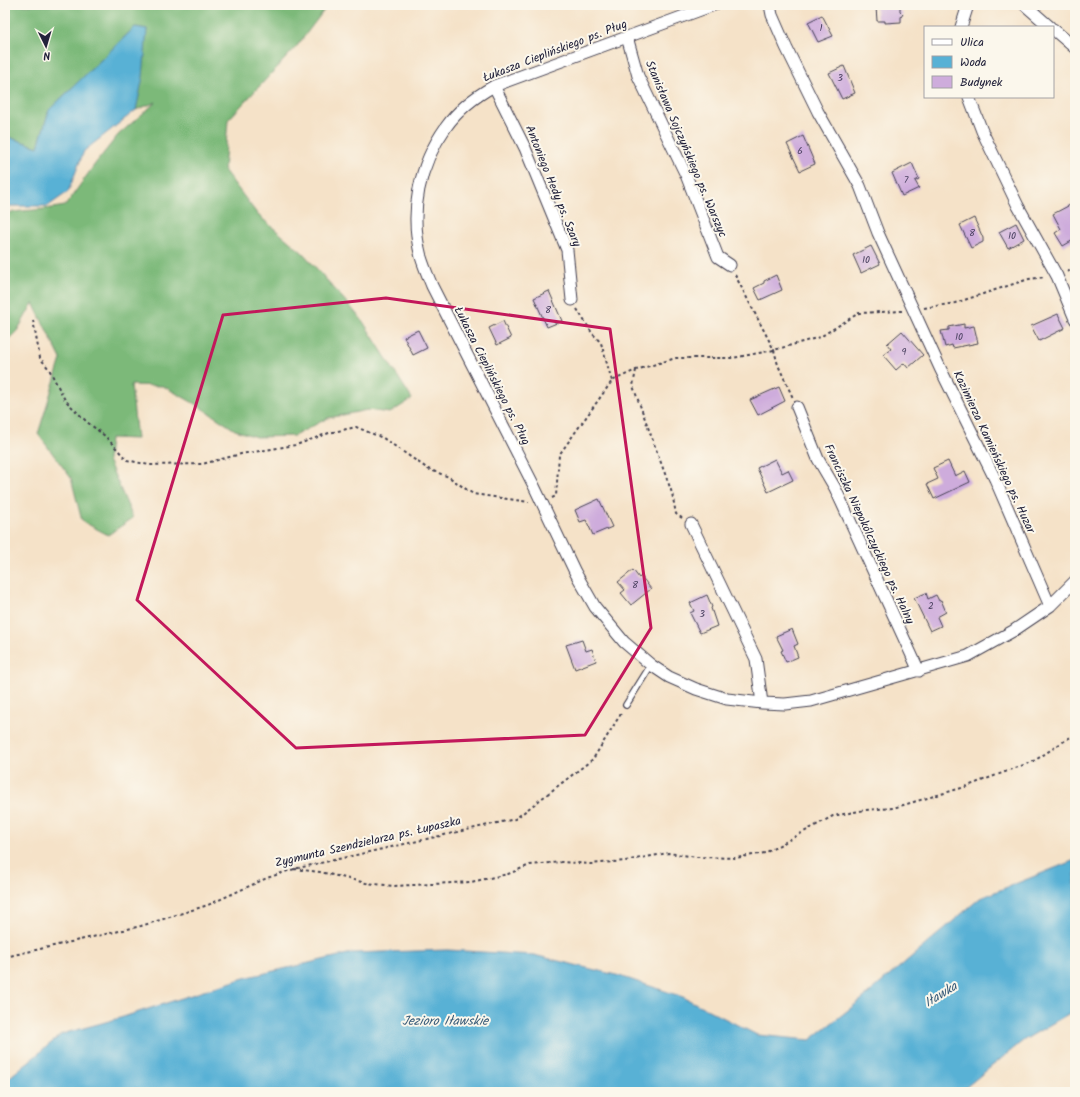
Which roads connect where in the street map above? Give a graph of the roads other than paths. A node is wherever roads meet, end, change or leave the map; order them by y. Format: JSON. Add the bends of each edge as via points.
{"nodes":[{"id":1,"x":714,"y":5,"type":"edge"},
{"id":2,"x":770,"y":5,"type":"edge"},
{"id":3,"x":968,"y":5,"type":"edge"},
{"id":4,"x":1025,"y":5,"type":"edge"},
{"id":5,"x":961,"y":26,"type":"edge"},
{"id":6,"x":1049,"y":26,"type":"edge"},
{"id":7,"x":1054,"y":30,"type":"edge"},
{"id":8,"x":627,"y":37,"type":"junction"},
{"id":9,"x":1075,"y":48,"type":"edge"},
{"id":10,"x":494,"y":86,"type":"junction"},
{"id":11,"x":969,"y":98,"type":"edge"},
{"id":12,"x":730,"y":265,"type":"road end"},
{"id":13,"x":572,"y":300,"type":"road end"},
{"id":14,"x":1075,"y":319,"type":"edge"},
{"id":15,"x":797,"y":407,"type":"road end"},
{"id":16,"x":691,"y":524,"type":"road end"},
{"id":17,"x":1075,"y":581,"type":"edge"},
{"id":18,"x":1050,"y":606,"type":"junction"},
{"id":19,"x":651,"y":665,"type":"junction"},
{"id":20,"x":919,"y":671,"type":"junction"},
{"id":21,"x":762,"y":703,"type":"junction"},
{"id":22,"x":626,"y":705,"type":"road end"}],
"edges":[{"from":1,"to":8,"type":"street","name":"Łukasza Cieplińskiego ps. Pług"},
{"from":2,"to":18,"type":"street","name":"Kazimierza Kamieńskiego ps. Huzar","via":[[786,47],[818,112],[860,186],[878,233],[995,479]]},
{"from":3,"to":5,"type":"street"},
{"from":4,"to":6,"type":"street"},
{"from":7,"to":9,"type":"street"},
{"from":8,"to":10,"type":"street","name":"Łukasza Cieplińskiego ps. Pług"},
{"from":8,"to":12,"type":"street","name":"Stanisława Sojczyńskiego ps. Warszyc","via":[[638,76],[686,175],[718,257]]},
{"from":10,"to":13,"type":"street","name":"Antoniego Hedy ps. Szary","via":[[525,148],[567,250]]},
{"from":10,"to":19,"type":"street","name":"Łukasza Cieplińskiego ps. Pług","via":[[464,107],[446,126],[420,180],[416,210],[421,258],[432,286],[575,572],[595,607],[624,642]]},
{"from":11,"to":14,"type":"street","via":[[1018,206],[1056,276]]},
{"from":15,"to":20,"type":"street","name":"Franciszka Niepokólczyckiego ps. Halny","via":[[818,459],[835,488]]},
{"from":16,"to":21,"type":"street","via":[[756,659]]},
{"from":17,"to":18,"type":"street","name":"Łukasza Cieplińskiego ps. Pług"},
{"from":18,"to":20,"type":"street","name":"Łukasza Cieplińskiego ps. Pług","via":[[1013,631],[968,656]]},
{"from":19,"to":21,"type":"street","name":"Łukasza Cieplińskiego ps. Pług","via":[[669,677],[696,689],[727,699]]},
{"from":19,"to":22,"type":"lane"},
{"from":20,"to":21,"type":"street","name":"Łukasza Cieplińskiego ps. Pług","via":[[811,701]]}]}
